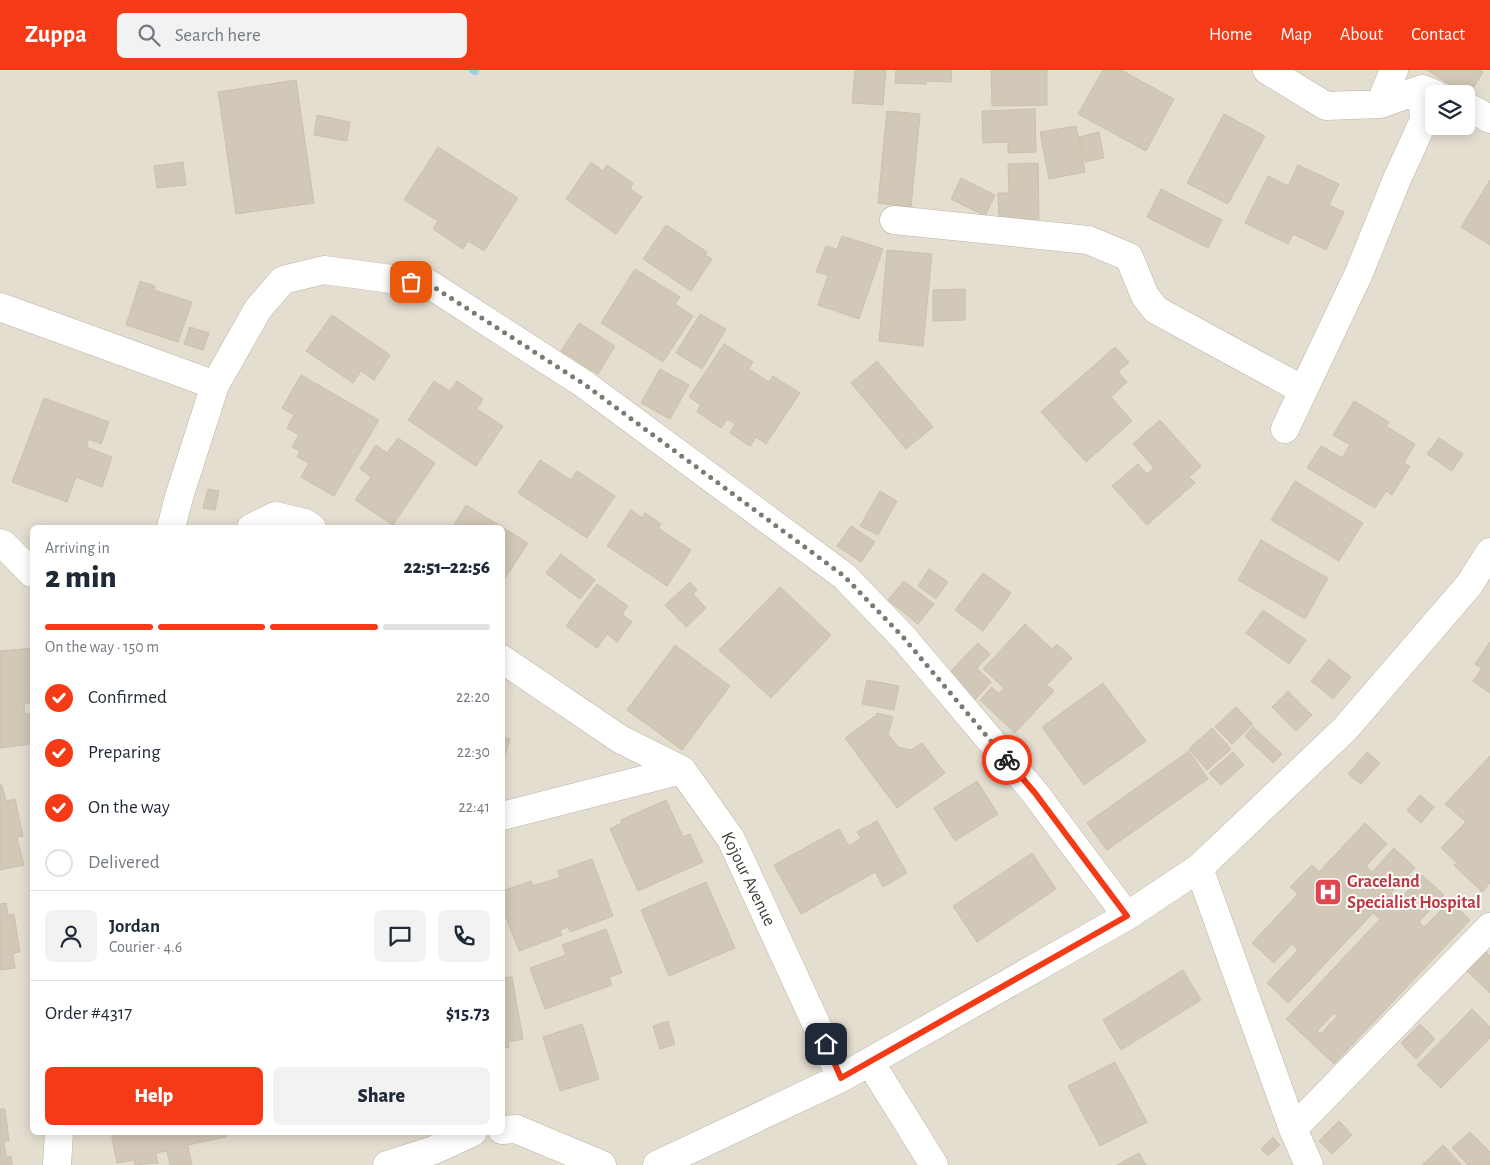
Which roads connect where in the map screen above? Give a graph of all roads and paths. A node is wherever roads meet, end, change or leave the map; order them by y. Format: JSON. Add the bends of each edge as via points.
{"nodes":[{"id":1,"x":1266,"y":70,"type":"edge"},
{"id":2,"x":1394,"y":70,"type":"edge"},
{"id":3,"x":1425,"y":92,"type":"edge"},
{"id":4,"x":1380,"y":104,"type":"junction"},
{"id":5,"x":1475,"y":111,"type":"edge"},
{"id":6,"x":1425,"y":113,"type":"edge"},
{"id":7,"x":1490,"y":119,"type":"edge"},
{"id":8,"x":894,"y":220,"type":"dead end"},
{"id":9,"x":0,"y":307,"type":"edge"},
{"id":10,"x":215,"y":384,"type":"junction"},
{"id":11,"x":1303,"y":390,"type":"junction"},
{"id":12,"x":1285,"y":429,"type":"dead end"},
{"id":13,"x":172,"y":525,"type":"edge"},
{"id":14,"x":257,"y":525,"type":"edge"},
{"id":15,"x":308,"y":525,"type":"edge"},
{"id":16,"x":0,"y":543,"type":"edge"},
{"id":17,"x":1490,"y":552,"type":"edge"},
{"id":18,"x":30,"y":570,"type":"edge"},
{"id":19,"x":505,"y":661,"type":"edge"},
{"id":20,"x":682,"y":770,"type":"junction"},
{"id":21,"x":505,"y":815,"type":"edge"},
{"id":22,"x":1199,"y":868,"type":"junction"},
{"id":23,"x":1127,"y":916,"type":"junction"},
{"id":24,"x":1490,"y":927,"type":"edge"},
{"id":25,"x":870,"y":1062,"type":"junction"},
{"id":26,"x":841,"y":1078,"type":"junction"},
{"id":27,"x":1293,"y":1129,"type":"junction"},
{"id":28,"x":505,"y":1130,"type":"edge"},
{"id":29,"x":59,"y":1135,"type":"edge"},
{"id":30,"x":466,"y":1135,"type":"edge"},
{"id":31,"x":58,"y":1165,"type":"edge"},
{"id":32,"x":387,"y":1165,"type":"edge"},
{"id":33,"x":602,"y":1165,"type":"edge"},
{"id":34,"x":657,"y":1165,"type":"edge"},
{"id":35,"x":934,"y":1165,"type":"edge"},
{"id":36,"x":1309,"y":1165,"type":"edge"}],
"edges":[{"from":1,"to":4,"type":"street","via":[[1326,106]]},
{"from":2,"to":4,"type":"street"},
{"from":3,"to":4,"type":"street"},
{"from":5,"to":7,"type":"street"},
{"from":6,"to":11,"type":"street","via":[[1359,273]]},
{"from":8,"to":11,"type":"street","via":[[1088,240],[1129,257],[1145,296],[1156,310]]},
{"from":9,"to":10,"type":"street"},
{"from":10,"to":13,"type":"street"},
{"from":10,"to":23,"type":"street","via":[[258,309],[284,280],[324,270],[429,284],[584,384],[844,576],[903,637],[1029,786]]},
{"from":11,"to":12,"type":"street"},
{"from":14,"to":15,"type":"street","via":[[275,516]]},
{"from":16,"to":18,"type":"street"},
{"from":17,"to":22,"type":"street","via":[[1469,585],[1345,729]]},
{"from":19,"to":20,"type":"street","name":"Kojour Avenue","via":[[620,739]]},
{"from":20,"to":21,"type":"street"},
{"from":20,"to":26,"type":"street","name":"Kojour Avenue","via":[[731,839]]},
{"from":22,"to":23,"type":"street"},
{"from":22,"to":27,"type":"street"},
{"from":23,"to":25,"type":"street"},
{"from":24,"to":27,"type":"street"},
{"from":25,"to":26,"type":"street"},
{"from":25,"to":35,"type":"street"},
{"from":26,"to":34,"type":"street"},
{"from":27,"to":36,"type":"street"},
{"from":28,"to":33,"type":"street","via":[[516,1129]]},
{"from":29,"to":31,"type":"street"},
{"from":30,"to":32,"type":"street","via":[[434,1150]]}]}
